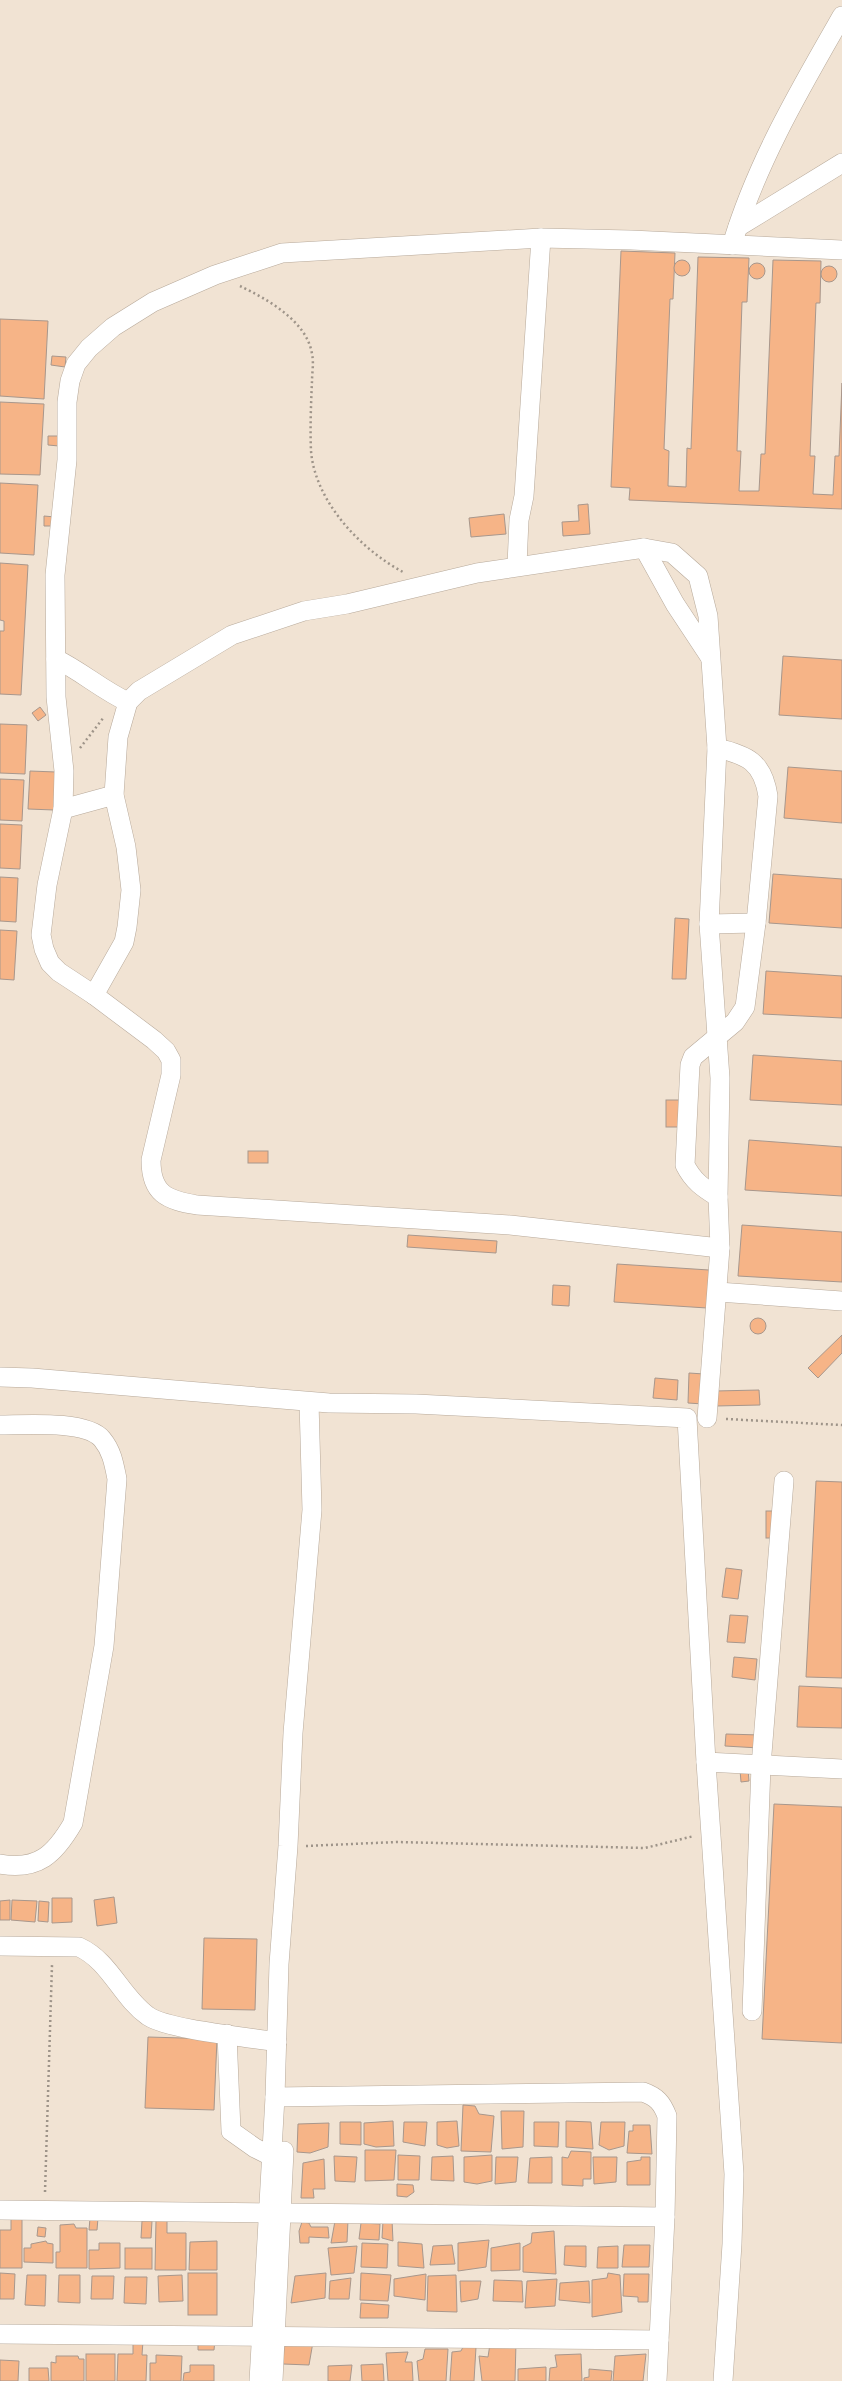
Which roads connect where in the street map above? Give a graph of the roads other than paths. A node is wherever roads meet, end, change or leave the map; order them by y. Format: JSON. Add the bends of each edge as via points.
{"nodes":[{"id":1,"x":842,"y":16,"type":"edge"},
{"id":2,"x":842,"y":163,"type":"edge"},
{"id":3,"x":738,"y":227,"type":"junction"},
{"id":4,"x":541,"y":238,"type":"junction"},
{"id":5,"x":732,"y":245,"type":"junction"},
{"id":6,"x":842,"y":250,"type":"edge"},
{"id":7,"x":644,"y":548,"type":"junction"},
{"id":8,"x":517,"y":566,"type":"junction"},
{"id":9,"x":711,"y":658,"type":"junction"},
{"id":10,"x":56,"y":659,"type":"junction"},
{"id":11,"x":123,"y":699,"type":"junction"},
{"id":12,"x":717,"y":748,"type":"junction"},
{"id":13,"x":114,"y":795,"type":"junction"},
{"id":14,"x":63,"y":809,"type":"junction"},
{"id":15,"x":756,"y":923,"type":"junction"},
{"id":16,"x":709,"y":924,"type":"junction"},
{"id":17,"x":94,"y":995,"type":"junction"},
{"id":18,"x":718,"y":1038,"type":"junction"},
{"id":19,"x":718,"y":1197,"type":"junction"},
{"id":20,"x":720,"y":1248,"type":"junction"},
{"id":21,"x":718,"y":1292,"type":"junction"},
{"id":22,"x":842,"y":1301,"type":"edge"},
{"id":23,"x":0,"y":1377,"type":"edge"},
{"id":24,"x":309,"y":1402,"type":"junction"},
{"id":25,"x":707,"y":1418,"type":"road end"},
{"id":26,"x":0,"y":1425,"type":"edge"},
{"id":27,"x":784,"y":1480,"type":"dead end"},
{"id":28,"x":706,"y":1762,"type":"junction"},
{"id":29,"x":761,"y":1766,"type":"junction"},
{"id":30,"x":842,"y":1769,"type":"edge"},
{"id":31,"x":0,"y":1864,"type":"edge"},
{"id":32,"x":0,"y":1946,"type":"edge"},
{"id":33,"x":285,"y":1964,"type":"junction"},
{"id":34,"x":752,"y":2011,"type":"dead end"},
{"id":35,"x":227,"y":2034,"type":"junction"},
{"id":36,"x":277,"y":2042,"type":"junction"},
{"id":37,"x":280,"y":2097,"type":"junction"},
{"id":38,"x":271,"y":2156,"type":"junction"},
{"id":39,"x":0,"y":2210,"type":"edge"},
{"id":40,"x":275,"y":2213,"type":"junction"},
{"id":41,"x":665,"y":2217,"type":"junction"},
{"id":42,"x":0,"y":2334,"type":"edge"},
{"id":43,"x":268,"y":2338,"type":"junction"},
{"id":44,"x":659,"y":2340,"type":"junction"},
{"id":45,"x":259,"y":2381,"type":"edge"},
{"id":46,"x":273,"y":2381,"type":"edge"},
{"id":47,"x":657,"y":2381,"type":"edge"},
{"id":48,"x":723,"y":2381,"type":"edge"}],
"edges":[{"from":1,"to":3,"type":"street","via":[[766,156]]},
{"from":2,"to":3,"type":"street"},
{"from":3,"to":5,"type":"street"},
{"from":4,"to":5,"type":"street"},
{"from":4,"to":8,"type":"street"},
{"from":4,"to":10,"type":"street","via":[[282,253],[215,275],[153,302],[113,327],[89,348],[76,364],[70,381],[67,402],[67,460],[55,575]]},
{"from":5,"to":6,"type":"street"},
{"from":7,"to":8,"type":"street"},
{"from":7,"to":9,"type":"street"},
{"from":7,"to":9,"type":"street","via":[[672,553],[698,576],[708,616]]},
{"from":8,"to":11,"type":"street","via":[[347,604],[304,611],[232,635]]},
{"from":9,"to":12,"type":"street"},
{"from":10,"to":11,"type":"street","via":[[78,669]]},
{"from":10,"to":14,"type":"street","via":[[56,697],[64,771]]},
{"from":11,"to":13,"type":"street"},
{"from":12,"to":15,"type":"street","via":[[749,758],[766,780],[768,796]]},
{"from":12,"to":16,"type":"street"},
{"from":13,"to":14,"type":"street"},
{"from":13,"to":17,"type":"street","via":[[126,847],[131,890],[128,927],[124,942]]},
{"from":14,"to":17,"type":"street","via":[[47,885],[41,935],[44,949],[54,968]]},
{"from":15,"to":16,"type":"street"},
{"from":15,"to":18,"type":"street","via":[[745,1007],[735,1022]]},
{"from":16,"to":18,"type":"street"},
{"from":17,"to":20,"type":"street","via":[[154,1040],[166,1051],[171,1060],[171,1075],[151,1166],[154,1182],[162,1193],[174,1201],[197,1205],[510,1225]]},
{"from":18,"to":19,"type":"street"},
{"from":18,"to":19,"type":"street","via":[[693,1057],[690,1065],[685,1165],[701,1187]]},
{"from":19,"to":20,"type":"street"},
{"from":20,"to":21,"type":"street"},
{"from":21,"to":22,"type":"street"},
{"from":21,"to":25,"type":"street"},
{"from":23,"to":24,"type":"street"},
{"from":24,"to":28,"type":"street","via":[[416,1404],[687,1418]]},
{"from":24,"to":33,"type":"street","via":[[312,1510],[318,1526],[319,1540],[308,1617],[298,1733]]},
{"from":26,"to":31,"type":"street","via":[[82,1428],[101,1438],[112,1455],[117,1479],[104,1646],[73,1823],[61,1844],[48,1856],[31,1865]]},
{"from":27,"to":29,"type":"street"},
{"from":28,"to":29,"type":"street"},
{"from":28,"to":48,"type":"street","via":[[734,2174]]},
{"from":29,"to":30,"type":"street"},
{"from":29,"to":34,"type":"street"},
{"from":32,"to":35,"type":"street","via":[[79,1947],[90,1952],[138,2007],[156,2020]]},
{"from":33,"to":36,"type":"street"},
{"from":33,"to":37,"type":"street"},
{"from":35,"to":36,"type":"street"},
{"from":35,"to":38,"type":"street","via":[[230,2130]]},
{"from":36,"to":37,"type":"street"},
{"from":37,"to":38,"type":"street"},
{"from":37,"to":40,"type":"street"},
{"from":37,"to":41,"type":"street","via":[[643,2092],[654,2096],[662,2104],[666,2116]]},
{"from":38,"to":40,"type":"street"},
{"from":39,"to":40,"type":"street"},
{"from":40,"to":41,"type":"street"},
{"from":40,"to":43,"type":"street"},
{"from":41,"to":44,"type":"street"},
{"from":42,"to":43,"type":"street"},
{"from":43,"to":44,"type":"street","via":[[569,2337]]},
{"from":43,"to":45,"type":"street"},
{"from":43,"to":46,"type":"street"},
{"from":44,"to":47,"type":"street"}]}
